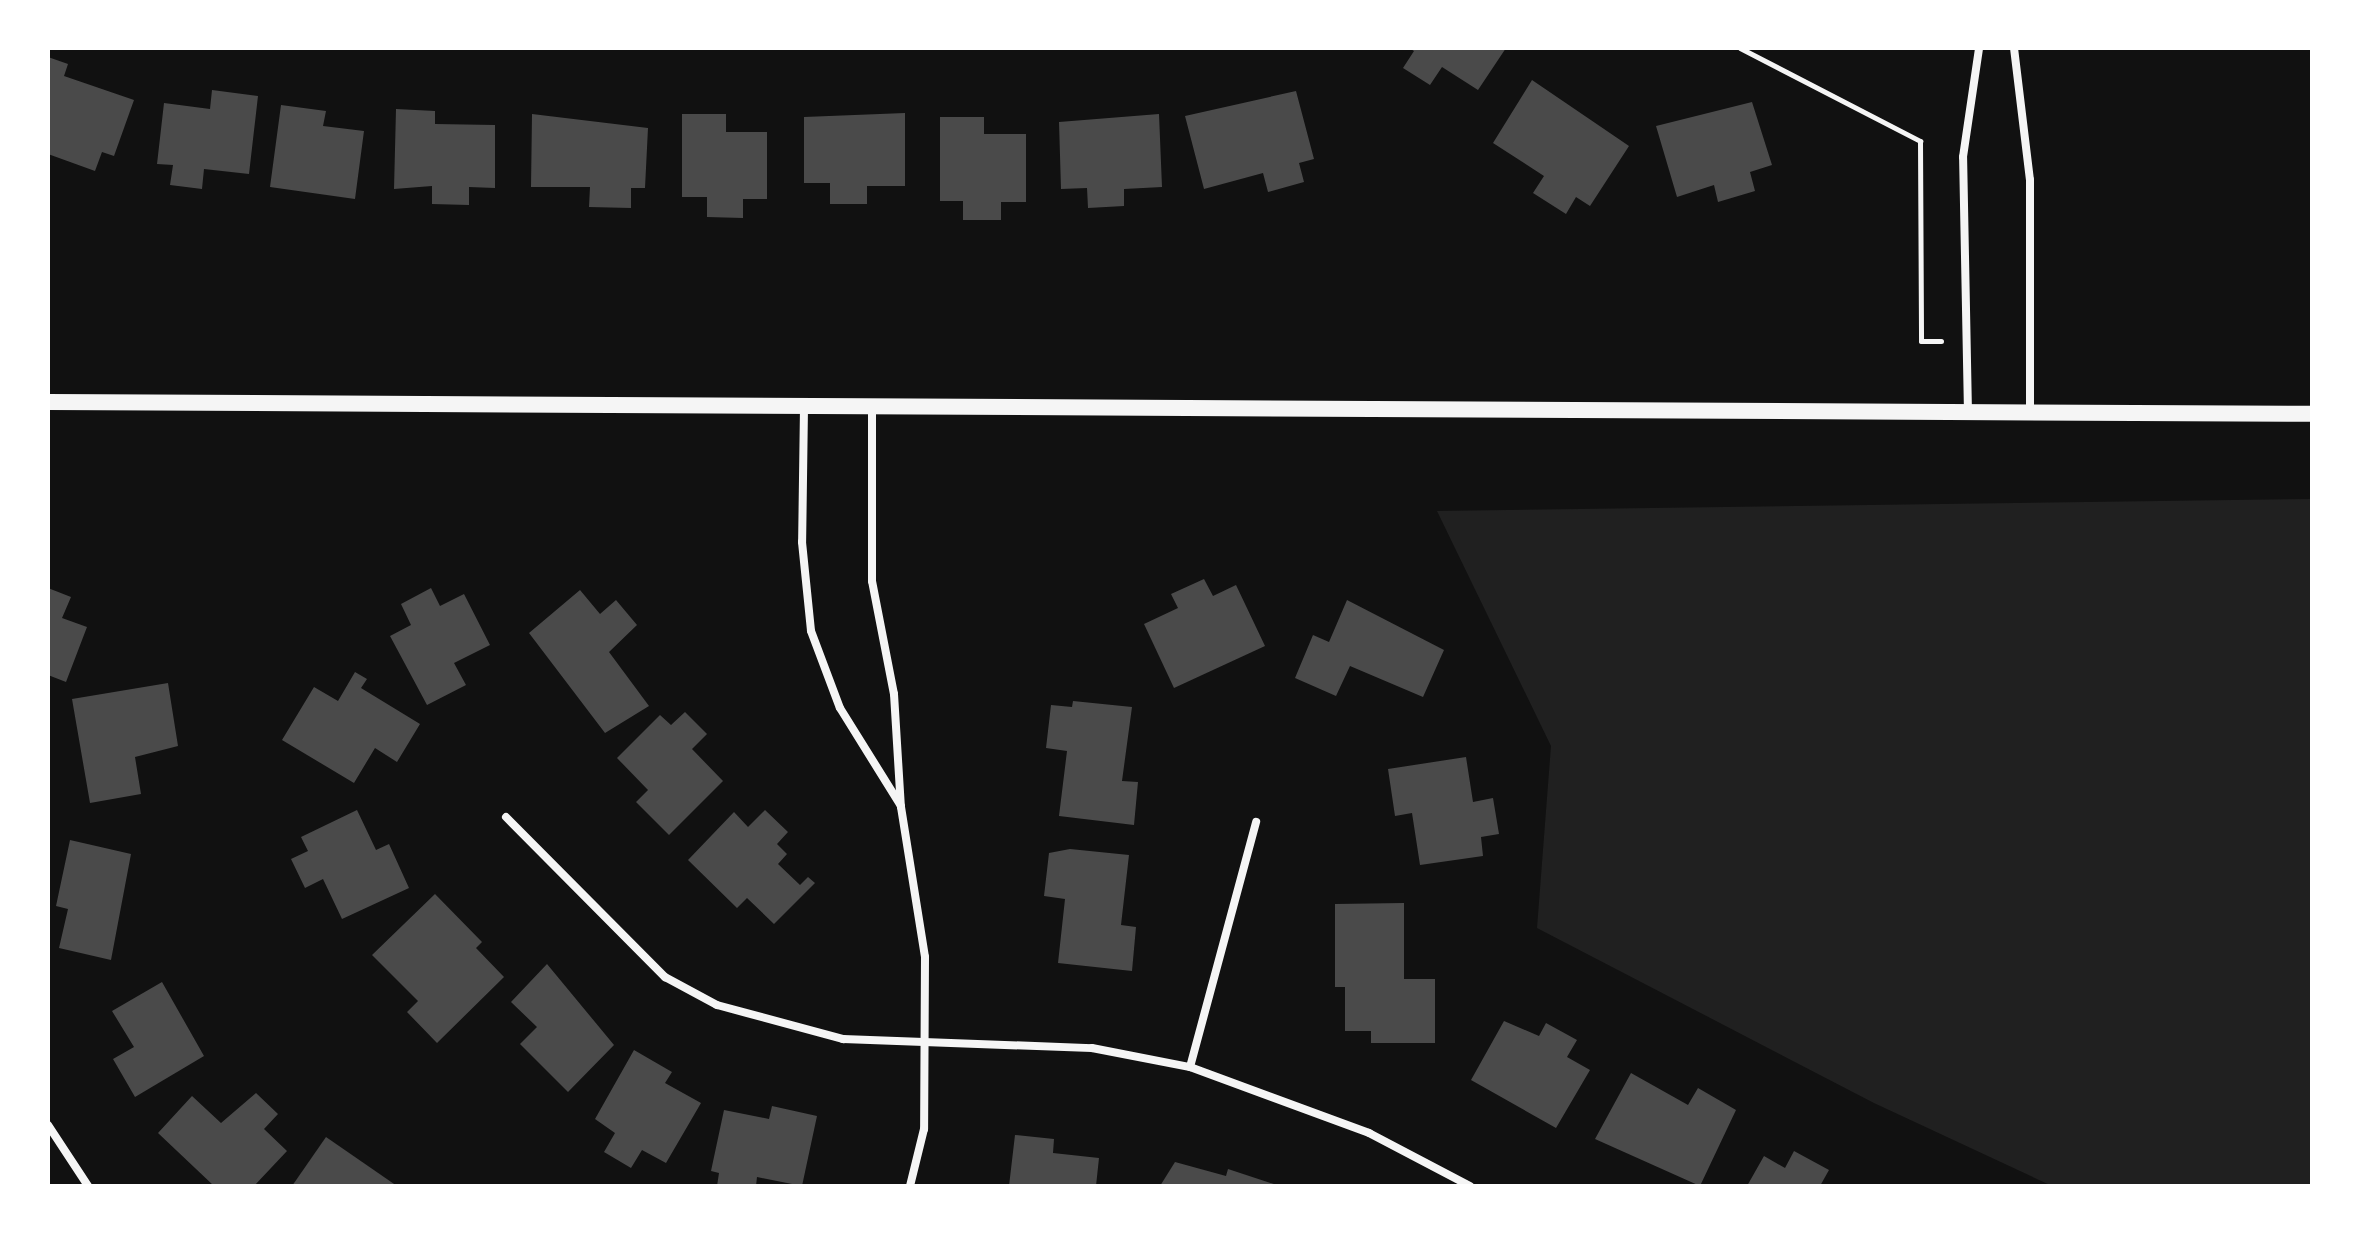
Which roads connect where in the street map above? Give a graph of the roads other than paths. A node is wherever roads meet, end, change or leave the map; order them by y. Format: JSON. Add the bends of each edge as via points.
{"nodes":[{"id":1,"x":1979,"y":48,"type":"edge"},
{"id":2,"x":2014,"y":48,"type":"edge"},
{"id":3,"x":48,"y":402,"type":"edge"},
{"id":4,"x":804,"y":406,"type":"junction"},
{"id":5,"x":872,"y":406,"type":"junction"},
{"id":6,"x":1968,"y":413,"type":"junction"},
{"id":7,"x":2030,"y":413,"type":"junction"},
{"id":8,"x":2312,"y":414,"type":"edge"},
{"id":9,"x":901,"y":807,"type":"junction"},
{"id":10,"x":506,"y":817,"type":"dead end"},
{"id":11,"x":1256,"y":822,"type":"dead end"},
{"id":12,"x":928,"y":1037,"type":"junction"},
{"id":13,"x":1190,"y":1067,"type":"junction"},
{"id":14,"x":48,"y":1125,"type":"edge"},
{"id":15,"x":88,"y":1186,"type":"edge"},
{"id":16,"x":910,"y":1186,"type":"edge"},
{"id":17,"x":1470,"y":1186,"type":"edge"}],
"edges":[{"from":1,"to":6,"type":"street","via":[[1963,157]]},
{"from":2,"to":7,"type":"street","via":[[2029,166]]},
{"from":3,"to":4,"type":"main road"},
{"from":4,"to":5,"type":"main road"},
{"from":4,"to":9,"type":"street","via":[[802,542],[811,631],[840,708]]},
{"from":5,"to":6,"type":"main road"},
{"from":5,"to":9,"type":"street","via":[[872,581],[894,694]]},
{"from":6,"to":7,"type":"main road"},
{"from":7,"to":8,"type":"main road"},
{"from":9,"to":12,"type":"street","via":[[917,879]]},
{"from":10,"to":12,"type":"street","via":[[665,977],[717,1005],[843,1039]]},
{"from":11,"to":13,"type":"street"},
{"from":12,"to":13,"type":"street","via":[[1092,1048]]},
{"from":12,"to":16,"type":"street","via":[[924,1129]]},
{"from":13,"to":17,"type":"street","via":[[1369,1133]]},
{"from":14,"to":15,"type":"street"}]}
